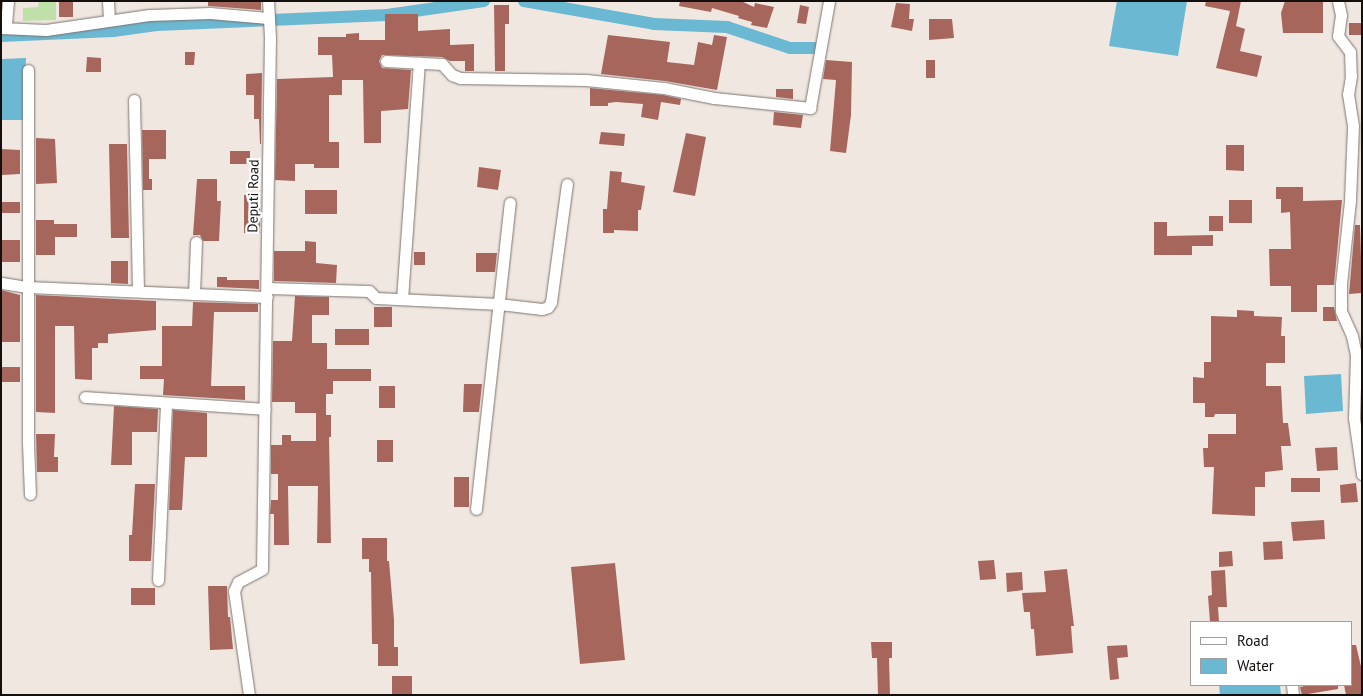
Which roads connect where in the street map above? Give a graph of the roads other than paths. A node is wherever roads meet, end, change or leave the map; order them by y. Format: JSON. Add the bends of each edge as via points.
{"nodes":[{"id":1,"x":8,"y":1,"type":"edge"},
{"id":2,"x":108,"y":1,"type":"edge"},
{"id":3,"x":268,"y":1,"type":"edge"},
{"id":4,"x":829,"y":1,"type":"edge"},
{"id":5,"x":1338,"y":1,"type":"edge"},
{"id":6,"x":268,"y":18,"type":"junction"},
{"id":7,"x":109,"y":20,"type":"junction"},
{"id":8,"x":4,"y":26,"type":"edge"},
{"id":9,"x":386,"y":60,"type":"dead end"},
{"id":10,"x":419,"y":63,"type":"junction"},
{"id":11,"x":28,"y":70,"type":"dead end"},
{"id":12,"x":134,"y":100,"type":"dead end"},
{"id":13,"x":567,"y":184,"type":"dead end"},
{"id":14,"x":510,"y":203,"type":"dead end"},
{"id":15,"x":196,"y":242,"type":"dead end"},
{"id":16,"x":2,"y":283,"type":"edge"},
{"id":17,"x":28,"y":286,"type":"junction"},
{"id":18,"x":138,"y":291,"type":"junction"},
{"id":19,"x":267,"y":292,"type":"junction"},
{"id":20,"x":194,"y":294,"type":"junction"},
{"id":21,"x":402,"y":299,"type":"junction"},
{"id":22,"x":499,"y":304,"type":"junction"},
{"id":23,"x":85,"y":397,"type":"dead end"},
{"id":24,"x":166,"y":403,"type":"junction"},
{"id":25,"x":265,"y":409,"type":"junction"},
{"id":26,"x":1362,"y":474,"type":"edge"},
{"id":27,"x":30,"y":494,"type":"dead end"},
{"id":28,"x":476,"y":509,"type":"dead end"},
{"id":29,"x":158,"y":580,"type":"dead end"},
{"id":30,"x":249,"y":695,"type":"edge"}],
"edges":[{"from":1,"to":8,"type":"street"},
{"from":2,"to":7,"type":"street"},
{"from":3,"to":6,"type":"street","name":"Deputi Road"},
{"from":4,"to":10,"type":"street","via":[[812,107],[809,108],[586,80],[460,78],[452,75],[442,64]]},
{"from":5,"to":26,"type":"street","via":[[1338,36],[1350,52],[1348,94],[1354,126],[1342,311],[1356,355],[1354,418]]},
{"from":6,"to":7,"type":"street","via":[[210,13]]},
{"from":6,"to":19,"type":"street","name":"Deputi Road"},
{"from":7,"to":8,"type":"street","via":[[46,30]]},
{"from":9,"to":10,"type":"street"},
{"from":10,"to":21,"type":"street"},
{"from":11,"to":17,"type":"street"},
{"from":12,"to":18,"type":"street"},
{"from":13,"to":22,"type":"street","via":[[551,302],[542,309]]},
{"from":14,"to":22,"type":"street"},
{"from":15,"to":20,"type":"street"},
{"from":16,"to":17,"type":"street"},
{"from":17,"to":18,"type":"street"},
{"from":17,"to":27,"type":"street"},
{"from":18,"to":20,"type":"street"},
{"from":19,"to":20,"type":"street"},
{"from":19,"to":21,"type":"street","via":[[369,291],[376,298]]},
{"from":19,"to":25,"type":"street","name":"Deputi Road"},
{"from":21,"to":22,"type":"street"},
{"from":22,"to":28,"type":"street"},
{"from":23,"to":24,"type":"street"},
{"from":24,"to":25,"type":"street"},
{"from":24,"to":29,"type":"street"},
{"from":25,"to":30,"type":"street","name":"Deputi Road","via":[[262,569],[238,582],[234,591]]}]}
